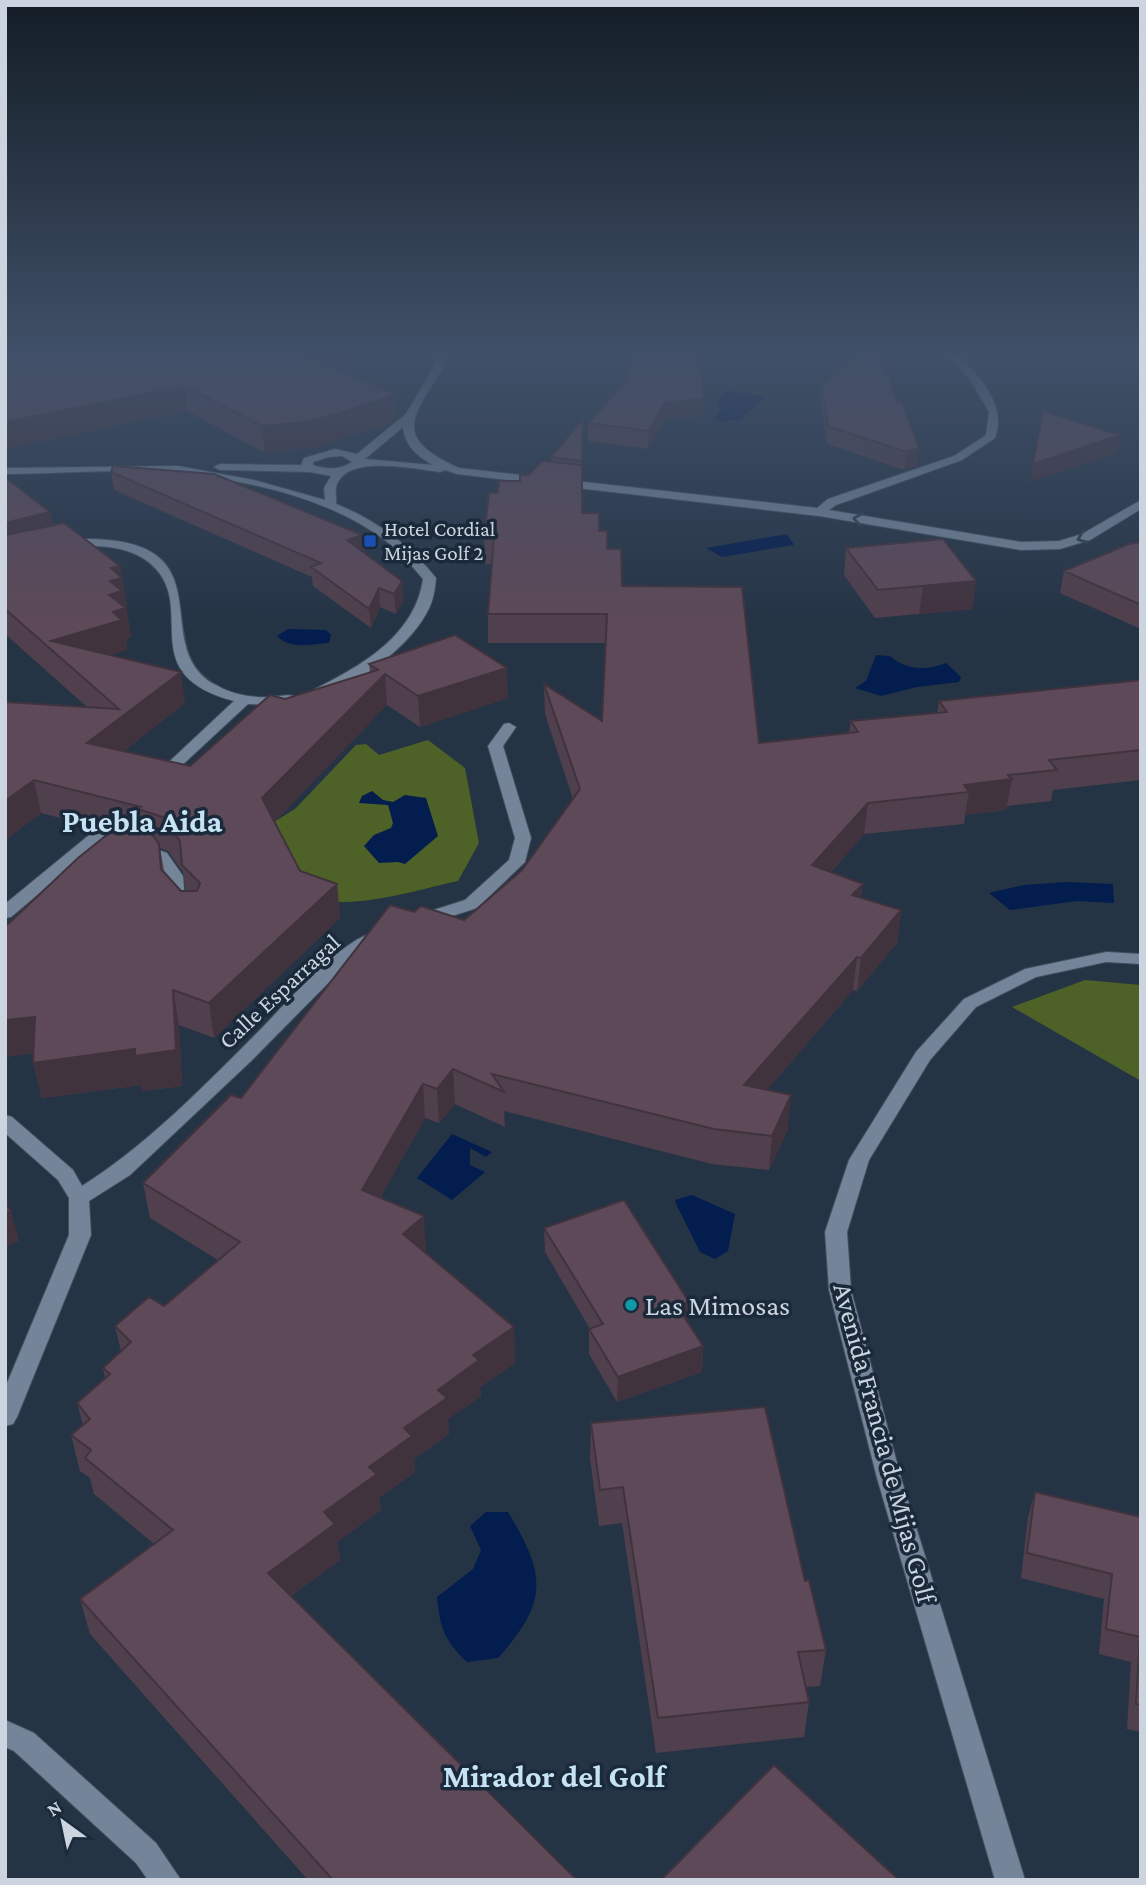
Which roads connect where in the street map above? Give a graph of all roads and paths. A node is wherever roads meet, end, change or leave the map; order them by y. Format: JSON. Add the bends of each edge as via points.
{"nodes":[{"id":1,"x":377,"y":444,"type":"edge"},
{"id":2,"x":414,"y":444,"type":"edge"},
{"id":3,"x":980,"y":444,"type":"edge"},
{"id":4,"x":358,"y":460,"type":"junction"},
{"id":5,"x":168,"y":469,"type":"junction"},
{"id":6,"x":313,"y":470,"type":"junction"},
{"id":7,"x":5,"y":471,"type":"edge"},
{"id":8,"x":457,"y":471,"type":"junction"},
{"id":9,"x":340,"y":472,"type":"junction"},
{"id":10,"x":1141,"y":504,"type":"edge"},
{"id":11,"x":335,"y":506,"type":"junction"},
{"id":12,"x":819,"y":512,"type":"junction"},
{"id":13,"x":57,"y":545,"type":"edge"},
{"id":14,"x":245,"y":699,"type":"junction"},
{"id":15,"x":509,"y":727,"type":"dead end"},
{"id":16,"x":155,"y":783,"type":"edge"},
{"id":17,"x":5,"y":914,"type":"edge"},
{"id":18,"x":194,"y":919,"type":"edge"},
{"id":19,"x":1141,"y":959,"type":"edge"},
{"id":20,"x":5,"y":1122,"type":"edge"},
{"id":21,"x":79,"y":1198,"type":"junction"},
{"id":22,"x":5,"y":1417,"type":"edge"},
{"id":23,"x":5,"y":1733,"type":"edge"},
{"id":24,"x":166,"y":1880,"type":"edge"},
{"id":25,"x":1010,"y":1880,"type":"edge"}],
"edges":[{"from":1,"to":4,"type":"street"},
{"from":2,"to":8,"type":"street","via":[[431,460]]},
{"from":3,"to":12,"type":"street","via":[[958,458],[832,502]]},
{"from":4,"to":6,"type":"street","via":[[349,454],[326,453],[309,460]]},
{"from":4,"to":8,"type":"street"},
{"from":4,"to":9,"type":"street","via":[[353,468]]},
{"from":5,"to":6,"type":"street"},
{"from":5,"to":7,"type":"street"},
{"from":5,"to":11,"type":"street","via":[[267,485]]},
{"from":6,"to":9,"type":"street"},
{"from":6,"to":11,"type":"street","via":[[309,489]]},
{"from":8,"to":12,"type":"street"},
{"from":9,"to":11,"type":"street","via":[[330,488]]},
{"from":10,"to":12,"type":"street","one_way":true,"via":[[1086,537],[1034,546]]},
{"from":11,"to":14,"type":"street","via":[[387,536],[430,578],[426,607],[395,643],[360,671],[321,691],[282,700]]},
{"from":13,"to":14,"type":"street","via":[[106,542],[153,560],[169,578],[180,652],[188,668],[222,694]]},
{"from":14,"to":16,"type":"street"},
{"from":15,"to":21,"type":"street","name":"Calle Esparragal","via":[[495,746],[523,838],[517,862],[471,904],[379,934],[340,961],[123,1170]]},
{"from":17,"to":18,"type":"street","via":[[99,835],[161,856],[175,876],[177,901]]},
{"from":19,"to":25,"type":"street","name":"Avenida Francia de Mijas Golf","via":[[1106,957],[1031,973],[970,1003],[923,1056],[859,1160],[836,1232],[840,1290],[889,1478]]},
{"from":20,"to":21,"type":"street","via":[[66,1175]]},
{"from":21,"to":22,"type":"street","via":[[80,1235]]},
{"from":23,"to":24,"type":"street","via":[[24,1742],[146,1853]]}]}
